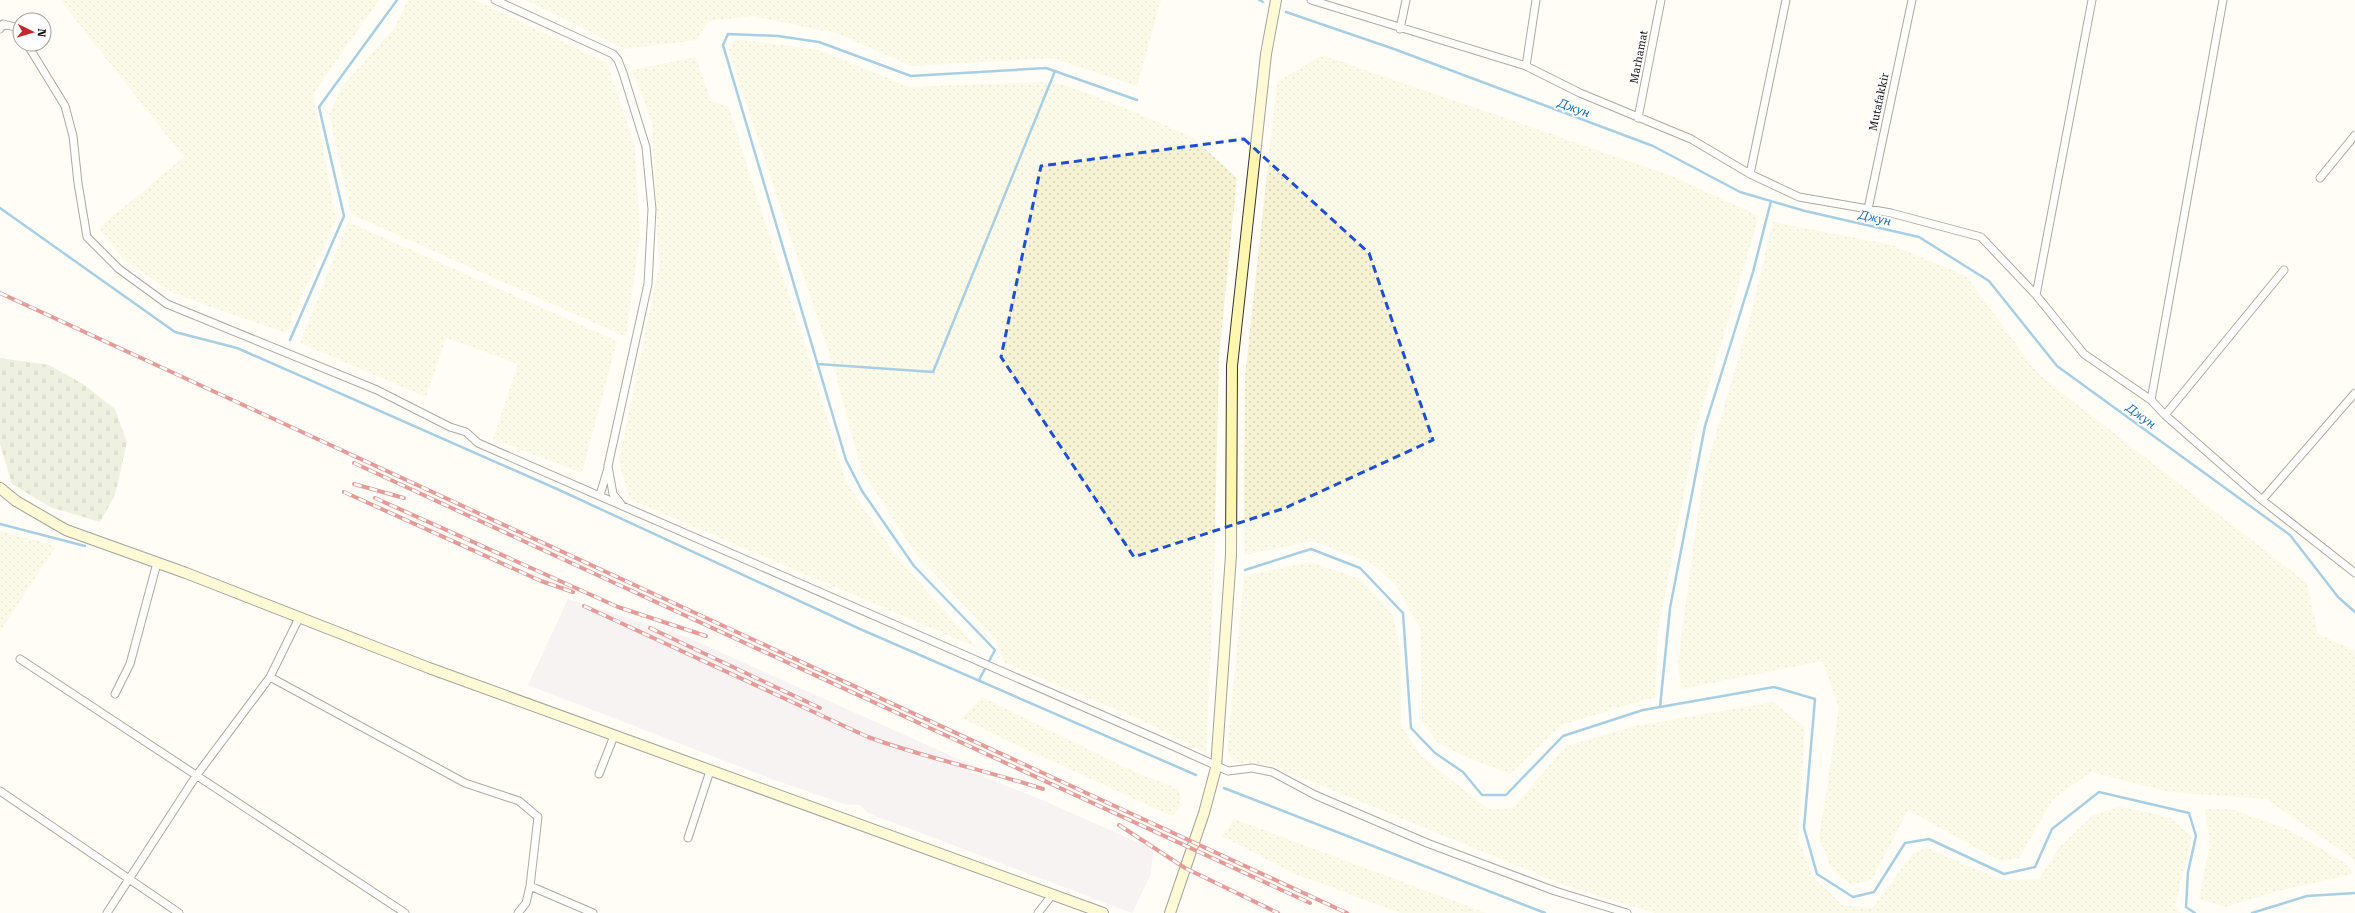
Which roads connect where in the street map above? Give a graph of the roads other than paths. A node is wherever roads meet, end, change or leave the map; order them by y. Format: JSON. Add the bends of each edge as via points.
{"nodes":[{"id":1,"x":495,"y":0,"type":"edge"},
{"id":2,"x":1276,"y":0,"type":"edge"},
{"id":3,"x":1311,"y":0,"type":"edge"},
{"id":4,"x":1406,"y":0,"type":"edge"},
{"id":5,"x":1536,"y":0,"type":"edge"},
{"id":6,"x":1661,"y":0,"type":"edge"},
{"id":7,"x":1786,"y":0,"type":"edge"},
{"id":8,"x":1912,"y":0,"type":"edge"},
{"id":9,"x":2092,"y":0,"type":"edge"},
{"id":10,"x":2223,"y":0,"type":"edge"},
{"id":11,"x":12,"y":26,"type":"edge"},
{"id":12,"x":0,"y":29,"type":"edge"},
{"id":13,"x":1400,"y":29,"type":"junction"},
{"id":14,"x":32,"y":52,"type":"edge"},
{"id":15,"x":1526,"y":66,"type":"junction"},
{"id":16,"x":1638,"y":118,"type":"junction"},
{"id":17,"x":2355,"y":135,"type":"edge"},
{"id":18,"x":1750,"y":174,"type":"junction"},
{"id":19,"x":2320,"y":178,"type":"dead end"},
{"id":20,"x":1868,"y":209,"type":"junction"},
{"id":21,"x":2284,"y":270,"type":"dead end"},
{"id":22,"x":2036,"y":294,"type":"junction"},
{"id":23,"x":2355,"y":393,"type":"edge"},
{"id":24,"x":2151,"y":400,"type":"junction"},
{"id":25,"x":2165,"y":415,"type":"junction"},
{"id":26,"x":608,"y":466,"type":"junction"},
{"id":27,"x":0,"y":488,"type":"edge"},
{"id":28,"x":600,"y":495,"type":"junction"},
{"id":29,"x":2262,"y":500,"type":"junction"},
{"id":30,"x":622,"y":505,"type":"junction"},
{"id":31,"x":157,"y":563,"type":"junction"},
{"id":32,"x":2355,"y":573,"type":"edge"},
{"id":33,"x":299,"y":618,"type":"junction"},
{"id":34,"x":20,"y":659,"type":"dead end"},
{"id":35,"x":270,"y":676,"type":"junction"},
{"id":36,"x":115,"y":694,"type":"dead end"},
{"id":37,"x":614,"y":736,"type":"junction"},
{"id":38,"x":1216,"y":768,"type":"junction"},
{"id":39,"x":710,"y":771,"type":"junction"},
{"id":40,"x":599,"y":774,"type":"dead end"},
{"id":41,"x":196,"y":776,"type":"junction"},
{"id":42,"x":0,"y":791,"type":"edge"},
{"id":43,"x":688,"y":838,"type":"dead end"},
{"id":44,"x":129,"y":880,"type":"junction"},
{"id":45,"x":530,"y":886,"type":"junction"},
{"id":46,"x":1052,"y":895,"type":"junction"},
{"id":47,"x":107,"y":913,"type":"edge"},
{"id":48,"x":179,"y":913,"type":"edge"},
{"id":49,"x":405,"y":913,"type":"edge"},
{"id":50,"x":518,"y":913,"type":"edge"},
{"id":51,"x":593,"y":913,"type":"edge"},
{"id":52,"x":1038,"y":913,"type":"edge"},
{"id":53,"x":1104,"y":913,"type":"edge"},
{"id":54,"x":1170,"y":913,"type":"edge"},
{"id":55,"x":1627,"y":913,"type":"edge"}],
"edges":[{"from":1,"to":26,"type":"street","via":[[613,54],[623,73],[646,147],[652,209],[648,284]]},
{"from":2,"to":38,"type":"main road","via":[[1266,54],[1232,366],[1232,555]]},
{"from":3,"to":13,"type":"street"},
{"from":4,"to":13,"type":"street"},
{"from":5,"to":15,"type":"street"},
{"from":6,"to":16,"type":"street","name":"Marhamat"},
{"from":7,"to":18,"type":"street"},
{"from":8,"to":20,"type":"street","name":"Mutafakkir"},
{"from":9,"to":22,"type":"street"},
{"from":10,"to":24,"type":"street"},
{"from":11,"to":12,"type":"street","via":[[3,24]]},
{"from":13,"to":15,"type":"street"},
{"from":14,"to":28,"type":"street","via":[[65,106],[74,136],[78,183],[87,236],[119,269],[167,304],[212,320],[377,390],[450,427],[466,432],[478,443]]},
{"from":15,"to":16,"type":"street"},
{"from":16,"to":18,"type":"street","via":[[1692,139]]},
{"from":17,"to":19,"type":"street"},
{"from":18,"to":20,"type":"street","via":[[1799,197]]},
{"from":20,"to":22,"type":"street","via":[[1981,237]]},
{"from":21,"to":25,"type":"street"},
{"from":22,"to":24,"type":"street","via":[[2084,354]]},
{"from":23,"to":29,"type":"street"},
{"from":24,"to":25,"type":"street"},
{"from":25,"to":29,"type":"street"},
{"from":26,"to":28,"type":"street"},
{"from":26,"to":30,"type":"street","via":[[613,494]]},
{"from":27,"to":31,"type":"main road","via":[[16,501],[66,530]]},
{"from":28,"to":30,"type":"street"},
{"from":29,"to":32,"type":"street"},
{"from":30,"to":38,"type":"street","via":[[1164,742]]},
{"from":31,"to":33,"type":"main road"},
{"from":31,"to":36,"type":"street","via":[[130,664]]},
{"from":33,"to":35,"type":"street"},
{"from":33,"to":37,"type":"main road"},
{"from":34,"to":41,"type":"street"},
{"from":35,"to":41,"type":"street"},
{"from":35,"to":45,"type":"street","via":[[465,783],[519,801],[538,817]]},
{"from":37,"to":39,"type":"main road"},
{"from":37,"to":40,"type":"street"},
{"from":38,"to":54,"type":"main road"},
{"from":38,"to":55,"type":"street","via":[[1228,771],[1252,768],[1272,772],[1316,795],[1427,843],[1555,891]]},
{"from":39,"to":43,"type":"street"},
{"from":39,"to":46,"type":"main road"},
{"from":41,"to":44,"type":"street"},
{"from":41,"to":49,"type":"street"},
{"from":42,"to":44,"type":"street"},
{"from":44,"to":47,"type":"street"},
{"from":44,"to":48,"type":"street"},
{"from":45,"to":50,"type":"street","via":[[526,903]]},
{"from":45,"to":51,"type":"street"},
{"from":46,"to":52,"type":"street"},
{"from":46,"to":53,"type":"main road"}]}
